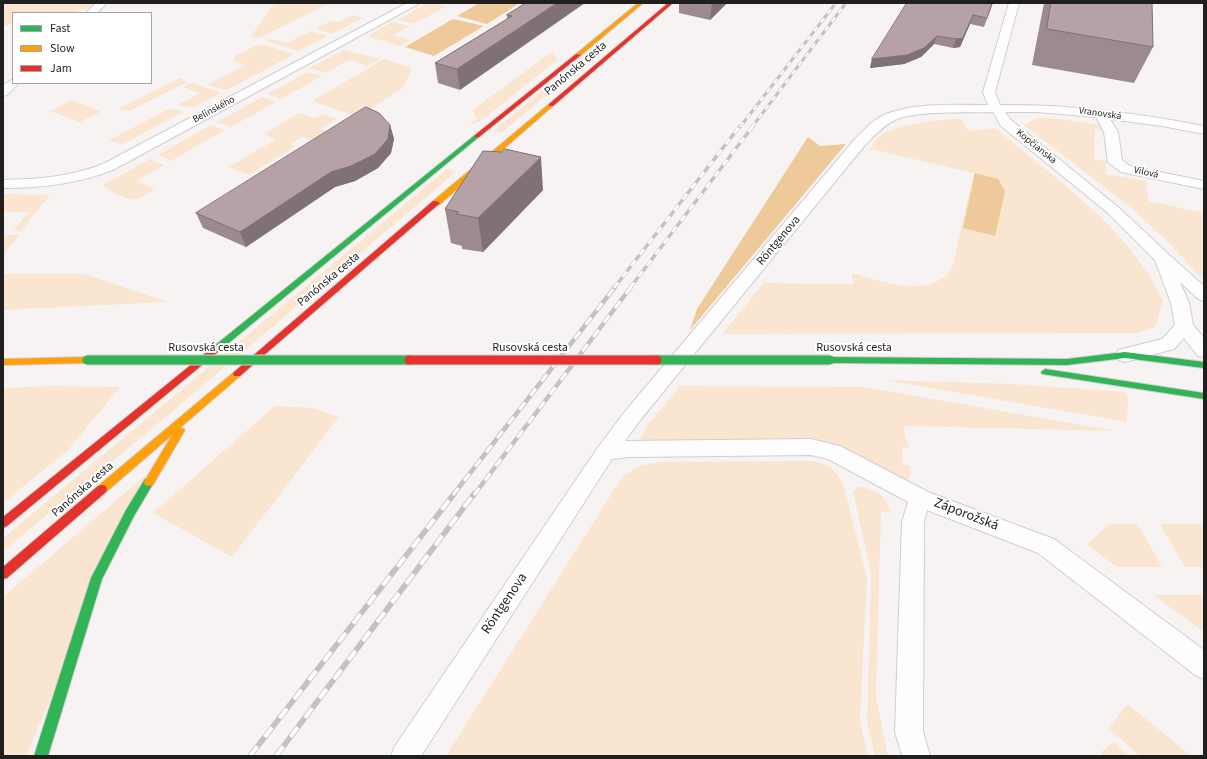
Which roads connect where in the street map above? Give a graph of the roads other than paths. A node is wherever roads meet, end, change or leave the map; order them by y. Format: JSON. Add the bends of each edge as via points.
{"nodes":[{"id":1,"x":102,"y":3,"type":"edge"},
{"id":2,"x":415,"y":3,"type":"edge"},
{"id":3,"x":641,"y":3,"type":"edge"},
{"id":4,"x":670,"y":3,"type":"edge"},
{"id":5,"x":1014,"y":3,"type":"edge"},
{"id":6,"x":92,"y":12,"type":"edge"},
{"id":7,"x":12,"y":84,"type":"edge"},
{"id":8,"x":3,"y":92,"type":"edge"},
{"id":9,"x":996,"y":109,"type":"junction"},
{"id":10,"x":1101,"y":114,"type":"junction"},
{"id":11,"x":1204,"y":130,"type":"edge"},
{"id":12,"x":3,"y":184,"type":"edge"},
{"id":13,"x":1204,"y":185,"type":"edge"},
{"id":14,"x":1161,"y":257,"type":"junction"},
{"id":15,"x":1203,"y":295,"type":"edge"},
{"id":16,"x":1184,"y":326,"type":"junction"},
{"id":17,"x":1204,"y":351,"type":"edge"},
{"id":18,"x":1125,"y":355,"type":"junction"},
{"id":19,"x":3,"y":357,"type":"edge"},
{"id":20,"x":87,"y":360,"type":"junction"},
{"id":21,"x":973,"y":361,"type":"junction"},
{"id":22,"x":3,"y":362,"type":"edge"},
{"id":23,"x":1067,"y":362,"type":"junction"},
{"id":24,"x":1204,"y":365,"type":"edge"},
{"id":25,"x":1104,"y":367,"type":"dead end"},
{"id":26,"x":1204,"y":396,"type":"edge"},
{"id":27,"x":188,"y":416,"type":"junction"},
{"id":28,"x":606,"y":452,"type":"junction"},
{"id":29,"x":920,"y":498,"type":"junction"},
{"id":30,"x":3,"y":523,"type":"edge"},
{"id":31,"x":3,"y":574,"type":"edge"},
{"id":32,"x":1204,"y":666,"type":"edge"},
{"id":33,"x":41,"y":756,"type":"edge"},
{"id":34,"x":404,"y":756,"type":"edge"},
{"id":35,"x":916,"y":756,"type":"edge"}],
"edges":[{"from":1,"to":6,"type":"street"},
{"from":2,"to":12,"type":"street","name":"Belinského","via":[[108,167],[84,177],[65,181]]},
{"from":3,"to":30,"type":"main road","name":"Panónska cesta"},
{"from":4,"to":27,"type":"main road","name":"Panónska cesta"},
{"from":5,"to":9,"type":"street","name":"Kopčianska","via":[[989,92]]},
{"from":7,"to":8,"type":"street"},
{"from":9,"to":10,"type":"street","name":"Vranovská","via":[[1037,108]]},
{"from":9,"to":14,"type":"street","name":"Kopčianska","via":[[1012,128],[1114,210]]},
{"from":9,"to":28,"type":"street","name":"Röntgenova","via":[[935,109],[912,112],[890,117],[876,126],[634,414]]},
{"from":10,"to":11,"type":"street","name":"Vranovská"},
{"from":10,"to":13,"type":"street","name":"Vilová","via":[[1111,132],[1115,162],[1126,169]]},
{"from":14,"to":15,"type":"street","name":"Kopčianska"},
{"from":14,"to":16,"type":"street","name":"Kopčianska","via":[[1180,303]]},
{"from":16,"to":17,"type":"street","name":"Kopčianska"},
{"from":16,"to":18,"type":"street","via":[[1168,344]]},
{"from":18,"to":23,"type":"main road","name":"Rusovská cesta"},
{"from":18,"to":24,"type":"main road","name":"Rusovská cesta"},
{"from":19,"to":20,"type":"main road","name":"Rusovská cesta"},
{"from":20,"to":21,"type":"main road","name":"Rusovská cesta","bridge":true},
{"from":20,"to":22,"type":"main road","name":"Rusovská cesta"},
{"from":21,"to":23,"type":"main road","name":"Rusovská cesta"},
{"from":21,"to":26,"type":"main road","name":"Rusovská cesta"},
{"from":23,"to":25,"type":"main road"},
{"from":27,"to":31,"type":"main road","name":"Panónska cesta"},
{"from":27,"to":33,"type":"main road","via":[[130,514],[97,578]]},
{"from":28,"to":29,"type":"street","via":[[629,449],[811,447],[833,452]]},
{"from":28,"to":34,"type":"street","name":"Röntgenova"},
{"from":29,"to":32,"type":"street","name":"Záporožská","via":[[1046,546]]},
{"from":29,"to":35,"type":"street","name":"Záporožská","via":[[913,522],[909,724]]}]}
